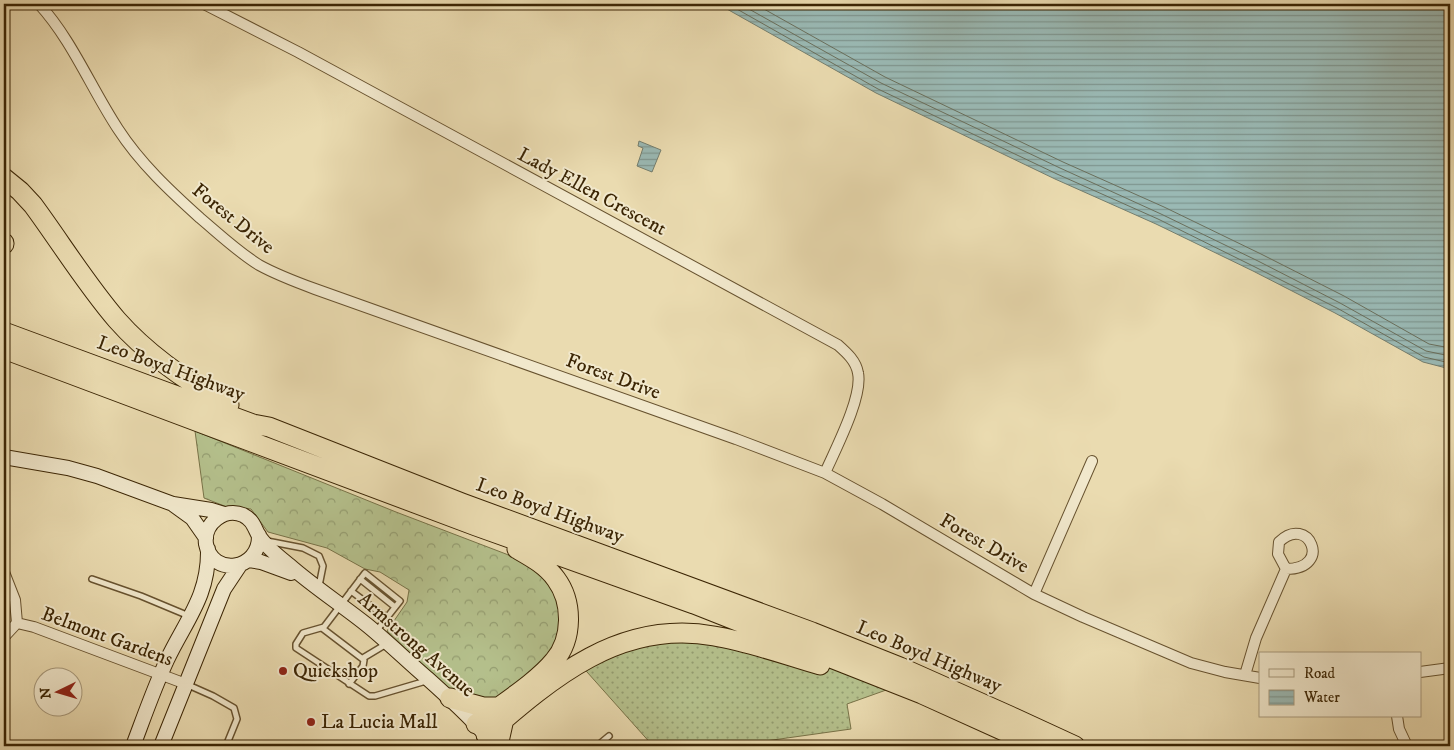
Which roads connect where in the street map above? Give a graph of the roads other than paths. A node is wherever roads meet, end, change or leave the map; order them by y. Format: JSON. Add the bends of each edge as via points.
{"nodes":[{"id":1,"x":204,"y":4,"type":"edge"},
{"id":2,"x":42,"y":5,"type":"edge"},
{"id":3,"x":4,"y":178,"type":"edge"},
{"id":4,"x":4,"y":332,"type":"edge"},
{"id":5,"x":4,"y":349,"type":"edge"},
{"id":6,"x":269,"y":427,"type":"junction"},
{"id":7,"x":4,"y":457,"type":"edge"},
{"id":8,"x":1092,"y":460,"type":"dead end"},
{"id":9,"x":825,"y":473,"type":"junction"},
{"id":10,"x":173,"y":504,"type":"junction"},
{"id":11,"x":224,"y":514,"type":"junction"},
{"id":12,"x":476,"y":526,"type":"junction"},
{"id":13,"x":261,"y":537,"type":"junction"},
{"id":14,"x":207,"y":544,"type":"junction"},
{"id":15,"x":244,"y":563,"type":"junction"},
{"id":16,"x":1286,"y":569,"type":"dead end"},
{"id":17,"x":4,"y":572,"type":"edge"},
{"id":18,"x":92,"y":579,"type":"dead end"},
{"id":19,"x":306,"y":579,"type":"junction"},
{"id":20,"x":319,"y":589,"type":"junction"},
{"id":21,"x":350,"y":591,"type":"junction"},
{"id":22,"x":1034,"y":594,"type":"junction"},
{"id":23,"x":340,"y":605,"type":"junction"},
{"id":24,"x":190,"y":616,"type":"junction"},
{"id":25,"x":387,"y":618,"type":"junction"},
{"id":26,"x":17,"y":623,"type":"junction"},
{"id":27,"x":322,"y":628,"type":"junction"},
{"id":28,"x":375,"y":632,"type":"junction"},
{"id":29,"x":4,"y":637,"type":"edge"},
{"id":30,"x":388,"y":643,"type":"junction"},
{"id":31,"x":363,"y":658,"type":"junction"},
{"id":32,"x":1450,"y":668,"type":"edge"},
{"id":33,"x":1422,"y":672,"type":"edge"},
{"id":34,"x":871,"y":674,"type":"junction"},
{"id":35,"x":160,"y":675,"type":"junction"},
{"id":36,"x":1245,"y":675,"type":"junction"},
{"id":37,"x":1259,"y":678,"type":"edge"},
{"id":38,"x":429,"y":680,"type":"junction"},
{"id":39,"x":186,"y":684,"type":"junction"},
{"id":40,"x":349,"y":684,"type":"junction"},
{"id":41,"x":450,"y":698,"type":"junction"},
{"id":42,"x":501,"y":713,"type":"junction"},
{"id":43,"x":1397,"y":718,"type":"edge"},
{"id":44,"x":610,"y":736,"type":"dead end"},
{"id":45,"x":489,"y":738,"type":"edge"},
{"id":46,"x":133,"y":746,"type":"edge"},
{"id":47,"x":161,"y":746,"type":"edge"},
{"id":48,"x":226,"y":746,"type":"edge"},
{"id":49,"x":597,"y":746,"type":"edge"},
{"id":50,"x":1037,"y":746,"type":"edge"},
{"id":51,"x":1075,"y":746,"type":"edge"},
{"id":52,"x":1407,"y":746,"type":"edge"}],
"edges":[{"from":1,"to":9,"type":"street","name":"Lady Ellen Crescent","via":[[838,345],[852,358],[859,384],[846,426]]},
{"from":2,"to":9,"type":"street","name":"Forest Drive","via":[[133,150],[191,210],[259,264],[315,289]]},
{"from":3,"to":6,"type":"highway","via":[[33,205],[101,301],[130,334],[192,383]]},
{"from":4,"to":6,"type":"highway","name":"Leo Boyd Highway","via":[[252,424]]},
{"from":5,"to":12,"type":"highway","name":"Leo Boyd Highway"},
{"from":6,"to":51,"type":"highway","name":"Leo Boyd Highway","via":[[372,469],[847,646]]},
{"from":7,"to":10,"type":"street","via":[[97,476]]},
{"from":8,"to":22,"type":"street"},
{"from":9,"to":22,"type":"street","name":"Forest Drive"},
{"from":10,"to":11,"type":"street"},
{"from":10,"to":14,"type":"street","via":[[192,518]]},
{"from":11,"to":13,"type":"street","via":[[246,516]]},
{"from":11,"to":14,"type":"street","via":[[211,524]]},
{"from":12,"to":34,"type":"highway","name":"Leo Boyd Highway","via":[[694,604]]},
{"from":12,"to":42,"type":"highway","via":[[545,568],[561,587],[568,610],[567,637],[555,661]]},
{"from":13,"to":15,"type":"street","via":[[257,550]]},
{"from":13,"to":19,"type":"street","name":"Armstrong Avenue"},
{"from":13,"to":20,"type":"lane","via":[[303,548],[319,556],[323,566]]},
{"from":14,"to":15,"type":"street","via":[[211,555],[222,564]]},
{"from":14,"to":24,"type":"street","via":[[208,563],[202,593]]},
{"from":15,"to":19,"type":"street","name":"Armstrong Avenue","via":[[261,562]]},
{"from":15,"to":39,"type":"street","via":[[224,590]]},
{"from":16,"to":36,"type":"street","via":[[1256,638]]},
{"from":17,"to":26,"type":"street","name":"Belmont Gardens","via":[[15,600]]},
{"from":18,"to":24,"type":"lane"},
{"from":19,"to":20,"type":"street","name":"Armstrong Avenue"},
{"from":20,"to":23,"type":"street","name":"Armstrong Avenue"},
{"from":21,"to":23,"type":"lane"},
{"from":21,"to":25,"type":"lane"},
{"from":21,"to":25,"type":"lane","via":[[365,573],[400,601]]},
{"from":22,"to":36,"type":"street","name":"Forest Drive","via":[[1184,661]]},
{"from":23,"to":27,"type":"lane"},
{"from":23,"to":28,"type":"street","name":"Armstrong Avenue"},
{"from":24,"to":35,"type":"street"},
{"from":25,"to":28,"type":"lane"},
{"from":26,"to":29,"type":"street","name":"Belmont Gardens"},
{"from":26,"to":35,"type":"street","name":"Belmont Gardens"},
{"from":27,"to":31,"type":"lane"},
{"from":27,"to":40,"type":"lane","via":[[303,634],[296,644],[297,650]]},
{"from":28,"to":30,"type":"street","name":"Armstrong Avenue"},
{"from":30,"to":31,"type":"lane"},
{"from":30,"to":38,"type":"street","name":"Armstrong Avenue"},
{"from":31,"to":40,"type":"lane","via":[[364,666]]},
{"from":32,"to":33,"type":"street"},
{"from":34,"to":42,"type":"highway","via":[[831,668],[714,636],[656,636],[621,643],[588,657]]},
{"from":34,"to":50,"type":"highway","name":"Leo Boyd Highway"},
{"from":35,"to":39,"type":"street","name":"Belmont Gardens"},
{"from":35,"to":46,"type":"street"},
{"from":36,"to":37,"type":"street","name":"Forest Drive"},
{"from":38,"to":40,"type":"lane","via":[[372,696]]},
{"from":38,"to":41,"type":"street","name":"Armstrong Avenue"},
{"from":39,"to":47,"type":"street"},
{"from":39,"to":48,"type":"lane","via":[[234,708],[237,719]]},
{"from":41,"to":42,"type":"highway"},
{"from":41,"to":45,"type":"street","name":"Armstrong Avenue"},
{"from":42,"to":45,"type":"highway"},
{"from":43,"to":52,"type":"street"},
{"from":44,"to":49,"type":"lane"}]}
